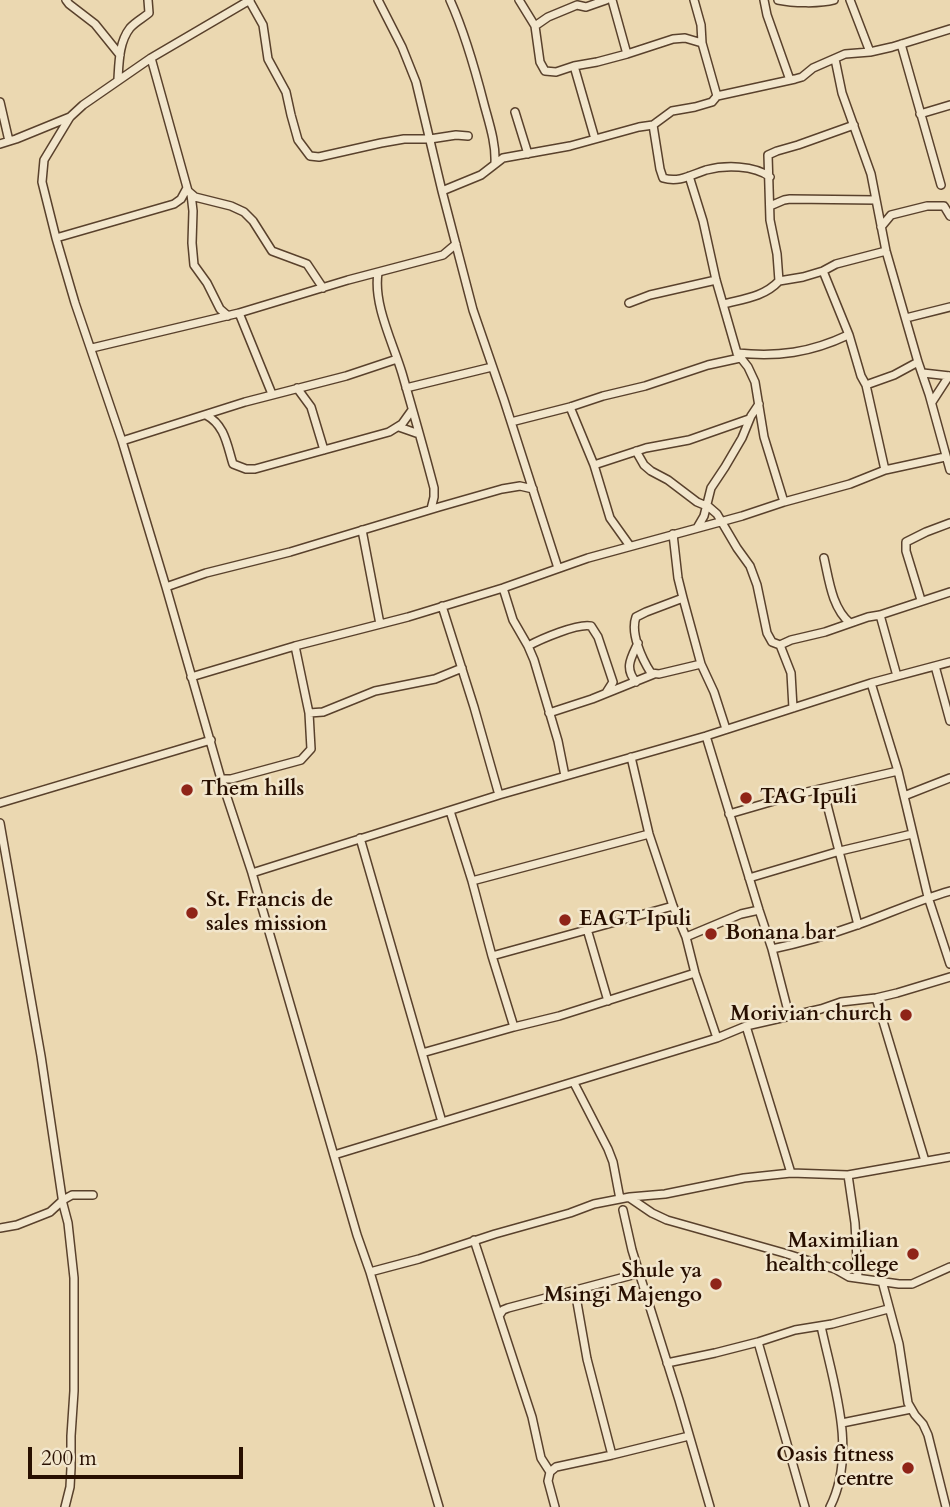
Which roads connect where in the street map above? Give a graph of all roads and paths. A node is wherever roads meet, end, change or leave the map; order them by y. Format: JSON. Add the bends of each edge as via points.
{"nodes":[{"id":1,"x":66,"y":0,"type":"edge"},
{"id":2,"x":148,"y":0,"type":"edge"},
{"id":3,"x":250,"y":0,"type":"edge"},
{"id":4,"x":378,"y":0,"type":"edge"},
{"id":5,"x":450,"y":0,"type":"edge"},
{"id":6,"x":519,"y":0,"type":"edge"},
{"id":7,"x":606,"y":0,"type":"edge"},
{"id":8,"x":612,"y":0,"type":"edge"},
{"id":9,"x":694,"y":0,"type":"edge"},
{"id":10,"x":764,"y":0,"type":"edge"},
{"id":11,"x":778,"y":0,"type":"edge"},
{"id":12,"x":834,"y":0,"type":"edge"},
{"id":13,"x":850,"y":0,"type":"edge"},
{"id":14,"x":535,"y":26,"type":"junction"},
{"id":15,"x":950,"y":29,"type":"edge"},
{"id":16,"x":702,"y":43,"type":"junction"},
{"id":17,"x":901,"y":44,"type":"junction"},
{"id":18,"x":870,"y":52,"type":"junction"},
{"id":19,"x":627,"y":54,"type":"junction"},
{"id":20,"x":120,"y":55,"type":"junction"},
{"id":21,"x":150,"y":58,"type":"junction"},
{"id":22,"x":835,"y":59,"type":"junction"},
{"id":23,"x":573,"y":65,"type":"junction"},
{"id":24,"x":118,"y":79,"type":"junction"},
{"id":25,"x":790,"y":79,"type":"junction"},
{"id":26,"x":717,"y":96,"type":"junction"},
{"id":27,"x":0,"y":102,"type":"edge"},
{"id":28,"x":950,"y":105,"type":"edge"},
{"id":29,"x":515,"y":112,"type":"dead end"},
{"id":30,"x":920,"y":114,"type":"junction"},
{"id":31,"x":70,"y":117,"type":"junction"},
{"id":32,"x":653,"y":125,"type":"junction"},
{"id":33,"x":854,"y":125,"type":"junction"},
{"id":34,"x":468,"y":136,"type":"dead end"},
{"id":35,"x":430,"y":139,"type":"junction"},
{"id":36,"x":595,"y":139,"type":"junction"},
{"id":37,"x":9,"y":141,"type":"junction"},
{"id":38,"x":0,"y":144,"type":"edge"},
{"id":39,"x":528,"y":154,"type":"junction"},
{"id":40,"x":495,"y":163,"type":"junction"},
{"id":41,"x":688,"y":176,"type":"junction"},
{"id":42,"x":770,"y":177,"type":"junction"},
{"id":43,"x":941,"y":185,"type":"dead end"},
{"id":44,"x":189,"y":191,"type":"junction"},
{"id":45,"x":442,"y":191,"type":"junction"},
{"id":46,"x":876,"y":200,"type":"junction"},
{"id":47,"x":770,"y":206,"type":"junction"},
{"id":48,"x":950,"y":216,"type":"edge"},
{"id":49,"x":881,"y":227,"type":"junction"},
{"id":50,"x":56,"y":238,"type":"junction"},
{"id":51,"x":456,"y":244,"type":"junction"},
{"id":52,"x":886,"y":251,"type":"junction"},
{"id":53,"x":823,"y":271,"type":"junction"},
{"id":54,"x":378,"y":273,"type":"junction"},
{"id":55,"x":716,"y":280,"type":"junction"},
{"id":56,"x":779,"y":281,"type":"junction"},
{"id":57,"x":323,"y":288,"type":"junction"},
{"id":58,"x":629,"y":303,"type":"dead end"},
{"id":59,"x":724,"y":304,"type":"junction"},
{"id":60,"x":950,"y":307,"type":"edge"},
{"id":61,"x":239,"y":313,"type":"junction"},
{"id":62,"x":228,"y":316,"type":"junction"},
{"id":63,"x":906,"y":318,"type":"junction"},
{"id":64,"x":848,"y":335,"type":"junction"},
{"id":65,"x":92,"y":348,"type":"junction"},
{"id":66,"x":739,"y":356,"type":"junction"},
{"id":67,"x":397,"y":359,"type":"junction"},
{"id":68,"x":919,"y":362,"type":"junction"},
{"id":69,"x":492,"y":367,"type":"junction"},
{"id":70,"x":923,"y":373,"type":"junction"},
{"id":71,"x":950,"y":376,"type":"edge"},
{"id":72,"x":866,"y":385,"type":"junction"},
{"id":73,"x":297,"y":388,"type":"junction"},
{"id":74,"x":406,"y":388,"type":"junction"},
{"id":75,"x":272,"y":394,"type":"junction"},
{"id":76,"x":932,"y":402,"type":"junction"},
{"id":77,"x":759,"y":404,"type":"junction"},
{"id":78,"x":570,"y":407,"type":"junction"},
{"id":79,"x":412,"y":410,"type":"junction"},
{"id":80,"x":206,"y":415,"type":"junction"},
{"id":81,"x":749,"y":419,"type":"junction"},
{"id":82,"x":511,"y":422,"type":"junction"},
{"id":83,"x":399,"y":427,"type":"junction"},
{"id":84,"x":419,"y":434,"type":"junction"},
{"id":85,"x":122,"y":441,"type":"junction"},
{"id":86,"x":324,"y":450,"type":"junction"},
{"id":87,"x":635,"y":451,"type":"junction"},
{"id":88,"x":946,"y":457,"type":"junction"},
{"id":89,"x":594,"y":465,"type":"junction"},
{"id":90,"x":885,"y":470,"type":"junction"},
{"id":91,"x":950,"y":470,"type":"edge"},
{"id":92,"x":533,"y":489,"type":"junction"},
{"id":93,"x":435,"y":492,"type":"junction"},
{"id":94,"x":784,"y":502,"type":"junction"},
{"id":95,"x":448,"y":504,"type":"junction"},
{"id":96,"x":707,"y":506,"type":"junction"},
{"id":97,"x":431,"y":509,"type":"junction"},
{"id":98,"x":721,"y":523,"type":"junction"},
{"id":99,"x":950,"y":523,"type":"edge"},
{"id":100,"x":696,"y":529,"type":"junction"},
{"id":101,"x":362,"y":530,"type":"junction"},
{"id":102,"x":673,"y":534,"type":"junction"},
{"id":103,"x":630,"y":546,"type":"junction"},
{"id":104,"x":824,"y":558,"type":"dead end"},
{"id":105,"x":558,"y":568,"type":"junction"},
{"id":106,"x":166,"y":587,"type":"junction"},
{"id":107,"x":503,"y":588,"type":"junction"},
{"id":108,"x":950,"y":592,"type":"edge"},
{"id":109,"x":682,"y":598,"type":"junction"},
{"id":110,"x":921,"y":600,"type":"junction"},
{"id":111,"x":442,"y":606,"type":"junction"},
{"id":112,"x":880,"y":615,"type":"junction"},
{"id":113,"x":850,"y":623,"type":"junction"},
{"id":114,"x":380,"y":624,"type":"junction"},
{"id":115,"x":638,"y":643,"type":"junction"},
{"id":116,"x":780,"y":645,"type":"junction"},
{"id":117,"x":295,"y":646,"type":"junction"},
{"id":118,"x":528,"y":646,"type":"junction"},
{"id":119,"x":950,"y":662,"type":"edge"},
{"id":120,"x":701,"y":664,"type":"junction"},
{"id":121,"x":935,"y":666,"type":"junction"},
{"id":122,"x":462,"y":668,"type":"junction"},
{"id":123,"x":655,"y":674,"type":"junction"},
{"id":124,"x":897,"y":676,"type":"junction"},
{"id":125,"x":191,"y":677,"type":"junction"},
{"id":126,"x":636,"y":682,"type":"junction"},
{"id":127,"x":872,"y":683,"type":"junction"},
{"id":128,"x":606,"y":693,"type":"junction"},
{"id":129,"x":793,"y":708,"type":"junction"},
{"id":130,"x":309,"y":713,"type":"junction"},
{"id":131,"x":549,"y":713,"type":"junction"},
{"id":132,"x":950,"y":721,"type":"edge"},
{"id":133,"x":726,"y":729,"type":"junction"},
{"id":134,"x":706,"y":736,"type":"junction"},
{"id":135,"x":211,"y":740,"type":"junction"},
{"id":136,"x":631,"y":757,"type":"junction"},
{"id":137,"x":898,"y":771,"type":"junction"},
{"id":138,"x":565,"y":776,"type":"junction"},
{"id":139,"x":950,"y":778,"type":"edge"},
{"id":140,"x":221,"y":779,"type":"junction"},
{"id":141,"x":823,"y":789,"type":"junction"},
{"id":142,"x":499,"y":795,"type":"junction"},
{"id":143,"x":904,"y":796,"type":"junction"},
{"id":144,"x":0,"y":803,"type":"edge"},
{"id":145,"x":450,"y":811,"type":"junction"},
{"id":146,"x":729,"y":814,"type":"junction"},
{"id":147,"x":0,"y":823,"type":"edge"},
{"id":148,"x":649,"y":834,"type":"junction"},
{"id":149,"x":912,"y":834,"type":"junction"},
{"id":150,"x":360,"y":838,"type":"junction"},
{"id":151,"x":840,"y":851,"type":"junction"},
{"id":152,"x":252,"y":873,"type":"junction"},
{"id":153,"x":749,"y":878,"type":"junction"},
{"id":154,"x":472,"y":881,"type":"junction"},
{"id":155,"x":950,"y":891,"type":"edge"},
{"id":156,"x":928,"y":897,"type":"junction"},
{"id":157,"x":673,"y":906,"type":"junction"},
{"id":158,"x":758,"y":910,"type":"junction"},
{"id":159,"x":858,"y":925,"type":"junction"},
{"id":160,"x":587,"y":929,"type":"junction"},
{"id":161,"x":686,"y":937,"type":"junction"},
{"id":162,"x":772,"y":949,"type":"junction"},
{"id":163,"x":492,"y":956,"type":"junction"},
{"id":164,"x":950,"y":964,"type":"edge"},
{"id":165,"x":695,"y":973,"type":"junction"},
{"id":166,"x":950,"y":977,"type":"edge"},
{"id":167,"x":876,"y":998,"type":"junction"},
{"id":168,"x":608,"y":1001,"type":"junction"},
{"id":169,"x":789,"y":1015,"type":"junction"},
{"id":170,"x":746,"y":1026,"type":"junction"},
{"id":171,"x":514,"y":1027,"type":"junction"},
{"id":172,"x":717,"y":1038,"type":"junction"},
{"id":173,"x":422,"y":1053,"type":"junction"},
{"id":174,"x":574,"y":1083,"type":"junction"},
{"id":175,"x":442,"y":1122,"type":"junction"},
{"id":176,"x":334,"y":1155,"type":"junction"},
{"id":177,"x":950,"y":1157,"type":"edge"},
{"id":178,"x":925,"y":1161,"type":"junction"},
{"id":179,"x":791,"y":1173,"type":"junction"},
{"id":180,"x":848,"y":1175,"type":"junction"},
{"id":181,"x":93,"y":1195,"type":"dead end"},
{"id":182,"x":629,"y":1198,"type":"junction"},
{"id":183,"x":620,"y":1199,"type":"junction"},
{"id":184,"x":62,"y":1200,"type":"junction"},
{"id":185,"x":623,"y":1210,"type":"dead end"},
{"id":186,"x":50,"y":1212,"type":"junction"},
{"id":187,"x":68,"y":1220,"type":"junction"},
{"id":188,"x":0,"y":1228,"type":"edge"},
{"id":189,"x":474,"y":1240,"type":"junction"},
{"id":190,"x":950,"y":1267,"type":"edge"},
{"id":191,"x":370,"y":1272,"type":"junction"},
{"id":192,"x":640,"y":1273,"type":"junction"},
{"id":193,"x":858,"y":1278,"type":"junction"},
{"id":194,"x":882,"y":1282,"type":"junction"},
{"id":195,"x":575,"y":1291,"type":"junction"},
{"id":196,"x":495,"y":1303,"type":"junction"},
{"id":197,"x":508,"y":1308,"type":"junction"},
{"id":198,"x":888,"y":1309,"type":"junction"},
{"id":199,"x":499,"y":1316,"type":"junction"},
{"id":200,"x":821,"y":1326,"type":"junction"},
{"id":201,"x":758,"y":1342,"type":"junction"},
{"id":202,"x":667,"y":1363,"type":"junction"},
{"id":203,"x":911,"y":1409,"type":"junction"},
{"id":204,"x":842,"y":1423,"type":"junction"},
{"id":205,"x":689,"y":1436,"type":"junction"},
{"id":206,"x":612,"y":1455,"type":"junction"},
{"id":207,"x":550,"y":1472,"type":"junction"},
{"id":208,"x":65,"y":1507,"type":"edge"},
{"id":209,"x":439,"y":1507,"type":"edge"},
{"id":210,"x":555,"y":1507,"type":"edge"},
{"id":211,"x":710,"y":1507,"type":"edge"},
{"id":212,"x":805,"y":1507,"type":"edge"},
{"id":213,"x":830,"y":1507,"type":"edge"},
{"id":214,"x":946,"y":1507,"type":"edge"}],
"edges":[{"from":1,"to":20,"type":"street"},
{"from":2,"to":20,"type":"street","via":[[149,13],[129,29]]},
{"from":3,"to":21,"type":"street"},
{"from":3,"to":35,"type":"street","via":[[263,25],[268,59],[286,92],[298,140],[310,156],[381,142]]},
{"from":4,"to":35,"type":"street","via":[[416,82]]},
{"from":5,"to":40,"type":"street","via":[[477,78]]},
{"from":6,"to":14,"type":"street"},
{"from":7,"to":14,"type":"street","via":[[586,7],[577,5]]},
{"from":8,"to":19,"type":"street"},
{"from":9,"to":16,"type":"street"},
{"from":10,"to":25,"type":"street"},
{"from":11,"to":12,"type":"street"},
{"from":13,"to":18,"type":"street"},
{"from":14,"to":23,"type":"street","via":[[543,69],[556,72]]},
{"from":15,"to":17,"type":"street"},
{"from":16,"to":19,"type":"street","via":[[673,38]]},
{"from":16,"to":26,"type":"street"},
{"from":17,"to":18,"type":"street"},
{"from":17,"to":30,"type":"street"},
{"from":18,"to":22,"type":"street"},
{"from":19,"to":23,"type":"street"},
{"from":20,"to":24,"type":"street"},
{"from":21,"to":24,"type":"street"},
{"from":21,"to":44,"type":"street"},
{"from":22,"to":25,"type":"street"},
{"from":22,"to":33,"type":"street"},
{"from":23,"to":36,"type":"street"},
{"from":24,"to":31,"type":"street"},
{"from":25,"to":26,"type":"street"},
{"from":26,"to":32,"type":"street","via":[[712,102],[672,111]]},
{"from":27,"to":37,"type":"street"},
{"from":28,"to":30,"type":"street"},
{"from":29,"to":39,"type":"street"},
{"from":30,"to":43,"type":"street"},
{"from":31,"to":37,"type":"street"},
{"from":31,"to":50,"type":"street","via":[[44,160],[42,172]]},
{"from":32,"to":36,"type":"street"},
{"from":32,"to":41,"type":"street","via":[[663,178],[682,180]]},
{"from":33,"to":42,"type":"street","via":[[771,153]]},
{"from":33,"to":46,"type":"street"},
{"from":34,"to":35,"type":"street"},
{"from":35,"to":45,"type":"street"},
{"from":36,"to":39,"type":"street"},
{"from":37,"to":38,"type":"street"},
{"from":39,"to":40,"type":"street"},
{"from":40,"to":45,"type":"street","via":[[481,175]]},
{"from":41,"to":42,"type":"street","via":[[729,167]]},
{"from":41,"to":55,"type":"street"},
{"from":42,"to":47,"type":"street"},
{"from":44,"to":50,"type":"street","via":[[174,204]]},
{"from":44,"to":57,"type":"street","via":[[244,212],[272,251],[307,264]]},
{"from":44,"to":62,"type":"street","via":[[194,265]]},
{"from":45,"to":51,"type":"street"},
{"from":46,"to":47,"type":"street","via":[[798,199]]},
{"from":46,"to":49,"type":"street"},
{"from":47,"to":56,"type":"street"},
{"from":48,"to":49,"type":"street","via":[[944,206],[927,206],[891,215]]},
{"from":49,"to":52,"type":"street"},
{"from":50,"to":65,"type":"street"},
{"from":51,"to":54,"type":"street","via":[[443,255]]},
{"from":51,"to":69,"type":"street"},
{"from":52,"to":53,"type":"street"},
{"from":52,"to":63,"type":"street"},
{"from":53,"to":56,"type":"street"},
{"from":53,"to":64,"type":"street"},
{"from":54,"to":57,"type":"street"},
{"from":54,"to":67,"type":"street","via":[[376,288]]},
{"from":55,"to":58,"type":"street"},
{"from":55,"to":59,"type":"street"},
{"from":56,"to":59,"type":"street","via":[[759,295]]},
{"from":57,"to":61,"type":"street"},
{"from":59,"to":66,"type":"street"},
{"from":60,"to":63,"type":"street"},
{"from":61,"to":62,"type":"street"},
{"from":61,"to":75,"type":"street"},
{"from":62,"to":65,"type":"street"},
{"from":63,"to":68,"type":"street"},
{"from":64,"to":66,"type":"street","via":[[786,355]]},
{"from":64,"to":72,"type":"street"},
{"from":65,"to":85,"type":"street"},
{"from":66,"to":77,"type":"street","via":[[755,382]]},
{"from":66,"to":78,"type":"street"},
{"from":67,"to":73,"type":"street"},
{"from":67,"to":74,"type":"street"},
{"from":68,"to":70,"type":"street"},
{"from":68,"to":72,"type":"street"},
{"from":69,"to":74,"type":"street"},
{"from":69,"to":82,"type":"street"},
{"from":70,"to":71,"type":"street"},
{"from":70,"to":76,"type":"street"},
{"from":71,"to":76,"type":"street"},
{"from":72,"to":90,"type":"street"},
{"from":73,"to":75,"type":"street"},
{"from":73,"to":86,"type":"street","via":[[311,407]]},
{"from":74,"to":79,"type":"street"},
{"from":75,"to":80,"type":"street"},
{"from":76,"to":88,"type":"street"},
{"from":77,"to":81,"type":"street"},
{"from":77,"to":94,"type":"street"},
{"from":78,"to":82,"type":"street"},
{"from":78,"to":89,"type":"street"},
{"from":79,"to":83,"type":"street"},
{"from":79,"to":84,"type":"street"},
{"from":80,"to":85,"type":"street"},
{"from":80,"to":86,"type":"street","via":[[223,432],[233,464],[246,469]]},
{"from":81,"to":87,"type":"street","via":[[689,440]]},
{"from":81,"to":96,"type":"street","via":[[711,488]]},
{"from":82,"to":92,"type":"street"},
{"from":83,"to":84,"type":"street"},
{"from":83,"to":86,"type":"street"},
{"from":84,"to":93,"type":"street"},
{"from":85,"to":106,"type":"street"},
{"from":87,"to":89,"type":"street"},
{"from":87,"to":96,"type":"street","via":[[650,471]]},
{"from":88,"to":90,"type":"street"},
{"from":88,"to":91,"type":"street"},
{"from":89,"to":103,"type":"street","via":[[610,518]]},
{"from":90,"to":94,"type":"street"},
{"from":92,"to":95,"type":"street","via":[[513,487]]},
{"from":92,"to":105,"type":"street"},
{"from":93,"to":95,"type":"street"},
{"from":93,"to":97,"type":"street"},
{"from":94,"to":98,"type":"street"},
{"from":95,"to":97,"type":"street"},
{"from":96,"to":98,"type":"street"},
{"from":96,"to":100,"type":"street"},
{"from":97,"to":101,"type":"street"},
{"from":98,"to":100,"type":"street"},
{"from":98,"to":116,"type":"street","via":[[750,566],[767,633]]},
{"from":99,"to":110,"type":"street","via":[[906,542]]},
{"from":100,"to":102,"type":"street"},
{"from":101,"to":106,"type":"street"},
{"from":101,"to":114,"type":"street"},
{"from":102,"to":103,"type":"street"},
{"from":102,"to":109,"type":"street"},
{"from":103,"to":105,"type":"street"},
{"from":104,"to":113,"type":"street","via":[[836,603]]},
{"from":105,"to":107,"type":"street"},
{"from":106,"to":125,"type":"street"},
{"from":107,"to":111,"type":"street"},
{"from":107,"to":118,"type":"street"},
{"from":108,"to":110,"type":"street"},
{"from":109,"to":115,"type":"street","via":[[636,617]]},
{"from":109,"to":120,"type":"street"},
{"from":110,"to":112,"type":"street"},
{"from":111,"to":114,"type":"street"},
{"from":111,"to":122,"type":"street"},
{"from":112,"to":113,"type":"street"},
{"from":112,"to":124,"type":"street"},
{"from":113,"to":116,"type":"street"},
{"from":114,"to":117,"type":"street"},
{"from":115,"to":123,"type":"street"},
{"from":115,"to":126,"type":"street","via":[[629,666]]},
{"from":116,"to":129,"type":"street","via":[[791,673]]},
{"from":117,"to":125,"type":"street"},
{"from":117,"to":130,"type":"street"},
{"from":118,"to":128,"type":"street","via":[[591,625],[612,679]]},
{"from":118,"to":131,"type":"street"},
{"from":119,"to":121,"type":"street"},
{"from":120,"to":123,"type":"street"},
{"from":120,"to":133,"type":"street"},
{"from":121,"to":124,"type":"street"},
{"from":121,"to":132,"type":"street"},
{"from":122,"to":130,"type":"street"},
{"from":122,"to":142,"type":"street"},
{"from":123,"to":126,"type":"street"},
{"from":124,"to":127,"type":"street"},
{"from":125,"to":135,"type":"street"},
{"from":126,"to":128,"type":"street"},
{"from":127,"to":129,"type":"street"},
{"from":127,"to":137,"type":"street"},
{"from":128,"to":131,"type":"street"},
{"from":129,"to":133,"type":"street"},
{"from":130,"to":140,"type":"street","via":[[312,746],[301,760]]},
{"from":131,"to":138,"type":"street"},
{"from":133,"to":134,"type":"street"},
{"from":134,"to":136,"type":"street"},
{"from":134,"to":146,"type":"street"},
{"from":135,"to":140,"type":"street"},
{"from":135,"to":144,"type":"street"},
{"from":136,"to":138,"type":"street"},
{"from":136,"to":148,"type":"street"},
{"from":137,"to":141,"type":"street"},
{"from":137,"to":143,"type":"street"},
{"from":138,"to":142,"type":"street"},
{"from":139,"to":143,"type":"street"},
{"from":140,"to":152,"type":"street"},
{"from":141,"to":146,"type":"street"},
{"from":141,"to":151,"type":"street"},
{"from":142,"to":145,"type":"street"},
{"from":143,"to":149,"type":"street"},
{"from":145,"to":150,"type":"street"},
{"from":145,"to":154,"type":"street"},
{"from":146,"to":153,"type":"street"},
{"from":147,"to":184,"type":"street"},
{"from":148,"to":154,"type":"street"},
{"from":148,"to":157,"type":"street"},
{"from":149,"to":151,"type":"street"},
{"from":149,"to":156,"type":"street"},
{"from":150,"to":152,"type":"street"},
{"from":150,"to":173,"type":"street"},
{"from":151,"to":153,"type":"street"},
{"from":151,"to":159,"type":"street"},
{"from":152,"to":176,"type":"street"},
{"from":153,"to":158,"type":"street"},
{"from":154,"to":163,"type":"street"},
{"from":155,"to":156,"type":"street"},
{"from":156,"to":159,"type":"street"},
{"from":156,"to":164,"type":"street"},
{"from":157,"to":160,"type":"street"},
{"from":157,"to":161,"type":"street"},
{"from":158,"to":161,"type":"street"},
{"from":158,"to":162,"type":"street"},
{"from":159,"to":162,"type":"street"},
{"from":160,"to":163,"type":"street"},
{"from":160,"to":168,"type":"street"},
{"from":161,"to":165,"type":"street"},
{"from":162,"to":169,"type":"street"},
{"from":163,"to":171,"type":"street"},
{"from":165,"to":168,"type":"street"},
{"from":165,"to":172,"type":"street"},
{"from":166,"to":167,"type":"street"},
{"from":167,"to":169,"type":"street"},
{"from":167,"to":178,"type":"street"},
{"from":168,"to":171,"type":"street"},
{"from":169,"to":170,"type":"street"},
{"from":170,"to":172,"type":"street"},
{"from":170,"to":179,"type":"street"},
{"from":171,"to":173,"type":"street"},
{"from":172,"to":174,"type":"street"},
{"from":173,"to":175,"type":"street"},
{"from":174,"to":175,"type":"street"},
{"from":174,"to":183,"type":"street","via":[[608,1149]]},
{"from":175,"to":176,"type":"street"},
{"from":176,"to":191,"type":"street"},
{"from":177,"to":178,"type":"street"},
{"from":178,"to":180,"type":"street"},
{"from":179,"to":180,"type":"street"},
{"from":179,"to":182,"type":"street"},
{"from":180,"to":193,"type":"street"},
{"from":181,"to":184,"type":"street"},
{"from":182,"to":183,"type":"street"},
{"from":182,"to":193,"type":"street","via":[[667,1220]]},
{"from":183,"to":189,"type":"street"},
{"from":184,"to":186,"type":"street"},
{"from":184,"to":187,"type":"street"},
{"from":185,"to":192,"type":"street"},
{"from":186,"to":187,"type":"street"},
{"from":186,"to":188,"type":"street"},
{"from":187,"to":208,"type":"street","via":[[74,1278],[74,1391]]},
{"from":189,"to":191,"type":"street"},
{"from":189,"to":196,"type":"street"},
{"from":190,"to":194,"type":"street","via":[[912,1284]]},
{"from":191,"to":209,"type":"street"},
{"from":192,"to":195,"type":"street"},
{"from":192,"to":202,"type":"street"},
{"from":193,"to":194,"type":"street"},
{"from":194,"to":198,"type":"street"},
{"from":195,"to":197,"type":"street"},
{"from":195,"to":206,"type":"street"},
{"from":196,"to":197,"type":"street"},
{"from":196,"to":199,"type":"street"},
{"from":197,"to":199,"type":"street"},
{"from":198,"to":200,"type":"street"},
{"from":198,"to":203,"type":"street"},
{"from":199,"to":207,"type":"street","via":[[541,1458]]},
{"from":200,"to":201,"type":"street"},
{"from":200,"to":204,"type":"street"},
{"from":201,"to":202,"type":"street"},
{"from":201,"to":212,"type":"street"},
{"from":202,"to":205,"type":"street"},
{"from":203,"to":204,"type":"street"},
{"from":203,"to":214,"type":"street","via":[[928,1435]]},
{"from":204,"to":213,"type":"street","via":[[841,1475]]},
{"from":205,"to":206,"type":"street"},
{"from":205,"to":211,"type":"street"},
{"from":206,"to":207,"type":"street"},
{"from":207,"to":210,"type":"street"}]}
